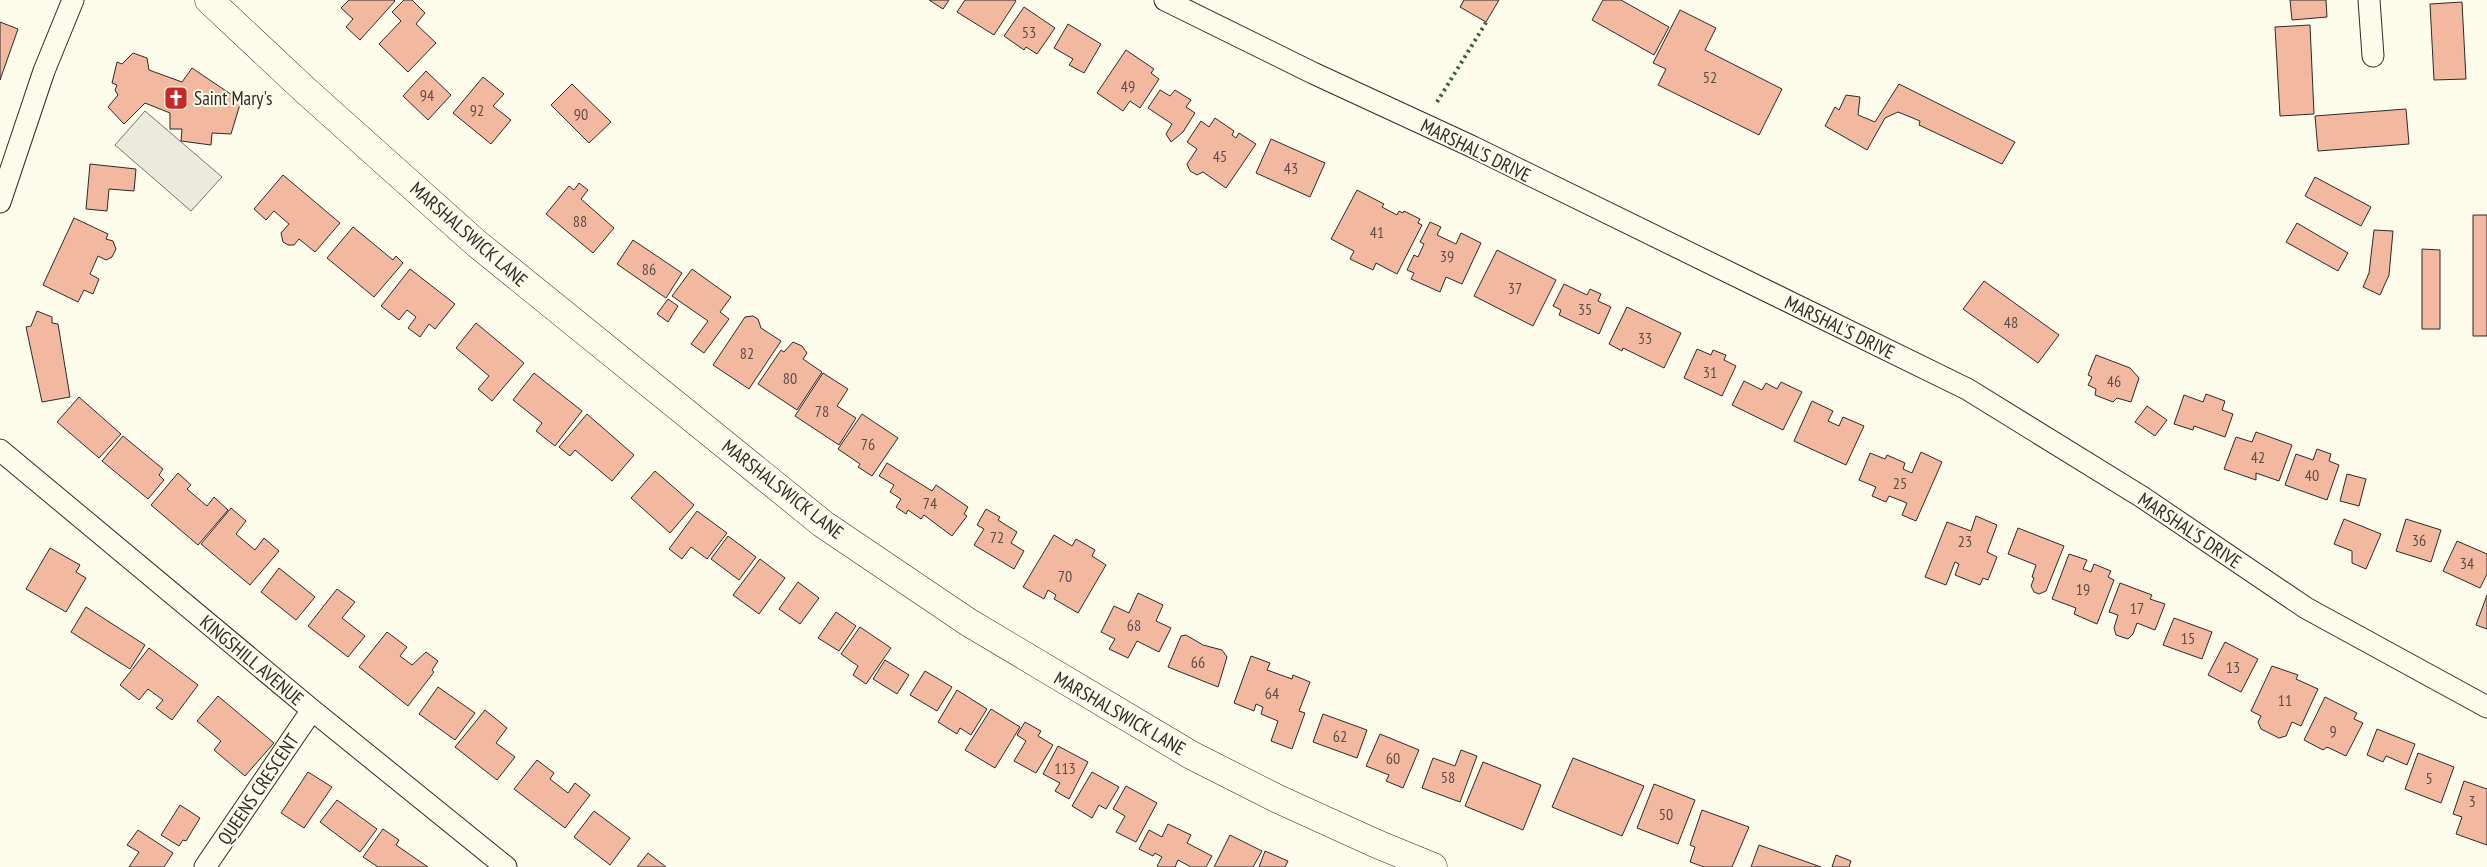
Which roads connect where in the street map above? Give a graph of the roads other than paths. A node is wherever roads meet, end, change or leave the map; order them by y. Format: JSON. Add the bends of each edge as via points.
{"nodes":[{"id":1,"x":72,"y":0,"type":"edge"},
{"id":2,"x":209,"y":0,"type":"edge"},
{"id":3,"x":1165,"y":0,"type":"edge"},
{"id":4,"x":2369,"y":0,"type":"edge"},
{"id":5,"x":2372,"y":56,"type":"dead end"},
{"id":6,"x":0,"y":202,"type":"edge"},
{"id":7,"x":0,"y":450,"type":"edge"},
{"id":8,"x":2487,"y":708,"type":"edge"},
{"id":9,"x":312,"y":710,"type":"junction"},
{"id":10,"x":205,"y":867,"type":"edge"},
{"id":11,"x":506,"y":867,"type":"edge"},
{"id":12,"x":1433,"y":867,"type":"edge"}],
"edges":[{"from":1,"to":6,"type":"street","via":[[44,71]]},
{"from":2,"to":12,"type":"street","name":"MARSHALSWICK LANE","via":[[476,243],[824,524],[968,622],[1191,755],[1278,799]]},
{"from":3,"to":8,"type":"street","name":"MARSHAL'S DRIVE","via":[[1967,389],[2142,497],[2306,608]]},
{"from":4,"to":5,"type":"street"},
{"from":7,"to":9,"type":"street","name":"KINGSHILL AVENUE"},
{"from":9,"to":10,"type":"street","name":"QUEENS CRESCENT"},
{"from":9,"to":11,"type":"street","name":"KINGSHILL AVENUE"}]}
